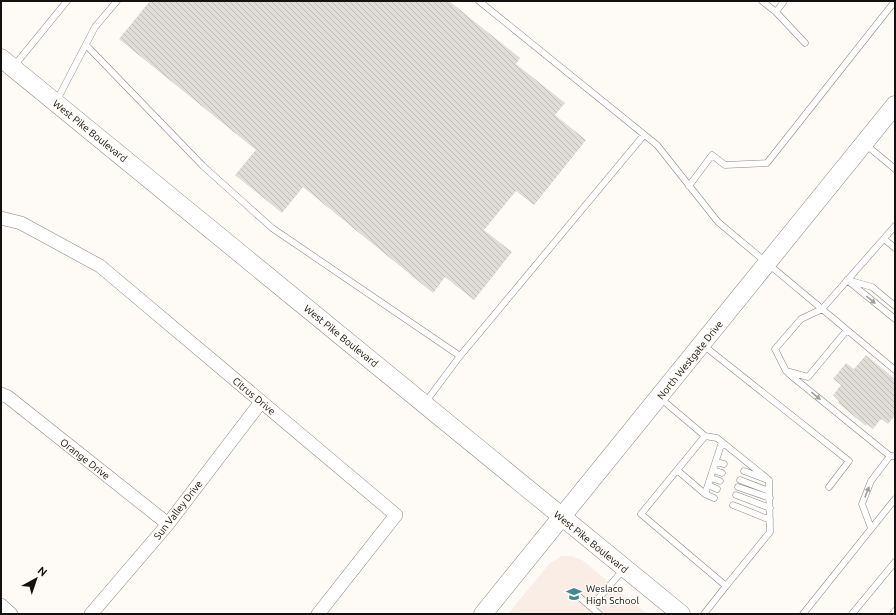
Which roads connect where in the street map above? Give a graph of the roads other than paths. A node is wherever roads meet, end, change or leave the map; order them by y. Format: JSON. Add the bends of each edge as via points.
{"nodes":[{"id":1,"x":67,"y":1,"type":"edge"},
{"id":2,"x":117,"y":1,"type":"edge"},
{"id":3,"x":479,"y":1,"type":"edge"},
{"id":4,"x":762,"y":1,"type":"edge"},
{"id":5,"x":784,"y":1,"type":"edge"},
{"id":6,"x":895,"y":1,"type":"edge"},
{"id":7,"x":776,"y":12,"type":"junction"},
{"id":8,"x":804,"y":43,"type":"dead end"},
{"id":9,"x":86,"y":44,"type":"junction"},
{"id":10,"x":7,"y":63,"type":"edge"},
{"id":11,"x":56,"y":102,"type":"junction"},
{"id":12,"x":895,"y":105,"type":"edge"},
{"id":13,"x":644,"y":134,"type":"junction"},
{"id":14,"x":864,"y":143,"type":"junction"},
{"id":15,"x":895,"y":169,"type":"edge"},
{"id":16,"x":689,"y":186,"type":"junction"},
{"id":17,"x":1,"y":218,"type":"edge"},
{"id":18,"x":895,"y":226,"type":"edge"},
{"id":19,"x":884,"y":239,"type":"junction"},
{"id":20,"x":895,"y":248,"type":"edge"},
{"id":21,"x":767,"y":264,"type":"junction"},
{"id":22,"x":848,"y":280,"type":"junction"},
{"id":23,"x":895,"y":306,"type":"edge"},
{"id":24,"x":822,"y":309,"type":"junction"},
{"id":25,"x":895,"y":319,"type":"edge"},
{"id":26,"x":847,"y":330,"type":"junction"},
{"id":27,"x":702,"y":344,"type":"junction"},
{"id":28,"x":460,"y":356,"type":"junction"},
{"id":29,"x":895,"y":370,"type":"edge"},
{"id":30,"x":786,"y":371,"type":"junction"},
{"id":31,"x":1,"y":394,"type":"edge"},
{"id":32,"x":659,"y":397,"type":"junction"},
{"id":33,"x":261,"y":402,"type":"junction"},
{"id":34,"x":424,"y":405,"type":"junction"},
{"id":35,"x":705,"y":436,"type":"junction"},
{"id":36,"x":722,"y":442,"type":"junction"},
{"id":37,"x":892,"y":456,"type":"edge"},
{"id":38,"x":716,"y":462,"type":"junction"},
{"id":39,"x":724,"y":464,"type":"dead end"},
{"id":40,"x":677,"y":470,"type":"junction"},
{"id":41,"x":713,"y":470,"type":"junction"},
{"id":42,"x":744,"y":471,"type":"dead end"},
{"id":43,"x":722,"y":474,"type":"dead end"},
{"id":44,"x":711,"y":478,"type":"junction"},
{"id":45,"x":740,"y":480,"type":"dead end"},
{"id":46,"x":769,"y":480,"type":"junction"},
{"id":47,"x":720,"y":481,"type":"dead end"},
{"id":48,"x":708,"y":485,"type":"junction"},
{"id":49,"x":829,"y":486,"type":"dead end"},
{"id":50,"x":738,"y":487,"type":"dead end"},
{"id":51,"x":718,"y":489,"type":"dead end"},
{"id":52,"x":769,"y":491,"type":"junction"},
{"id":53,"x":705,"y":494,"type":"junction"},
{"id":54,"x":736,"y":496,"type":"dead end"},
{"id":55,"x":714,"y":498,"type":"dead end"},
{"id":56,"x":770,"y":498,"type":"junction"},
{"id":57,"x":895,"y":499,"type":"edge"},
{"id":58,"x":733,"y":505,"type":"dead end"},
{"id":59,"x":770,"y":508,"type":"junction"},
{"id":60,"x":562,"y":518,"type":"junction"},
{"id":61,"x":770,"y":520,"type":"junction"},
{"id":62,"x":168,"y":524,"type":"junction"},
{"id":63,"x":871,"y":528,"type":"junction"},
{"id":64,"x":894,"y":566,"type":"edge"},
{"id":65,"x":624,"y":568,"type":"junction"},
{"id":66,"x":726,"y":586,"type":"junction"},
{"id":67,"x":576,"y":595,"type":"dead end"},
{"id":68,"x":1,"y":605,"type":"edge"},
{"id":69,"x":591,"y":607,"type":"junction"},
{"id":70,"x":895,"y":611,"type":"edge"},
{"id":71,"x":11,"y":614,"type":"edge"},
{"id":72,"x":91,"y":614,"type":"edge"},
{"id":73,"x":318,"y":614,"type":"edge"},
{"id":74,"x":483,"y":614,"type":"edge"},
{"id":75,"x":600,"y":614,"type":"edge"},
{"id":76,"x":681,"y":614,"type":"edge"},
{"id":77,"x":704,"y":614,"type":"edge"},
{"id":78,"x":803,"y":614,"type":"edge"},
{"id":79,"x":852,"y":614,"type":"edge"},
{"id":80,"x":893,"y":614,"type":"edge"}],
"edges":[{"from":1,"to":10,"type":"lane"},
{"from":2,"to":9,"type":"lane","via":[[95,27]]},
{"from":3,"to":13,"type":"lane"},
{"from":4,"to":7,"type":"lane"},
{"from":5,"to":7,"type":"lane"},
{"from":6,"to":16,"type":"lane","via":[[767,163],[725,165],[712,155]]},
{"from":7,"to":8,"type":"lane"},
{"from":9,"to":11,"type":"lane"},
{"from":9,"to":28,"type":"lane","via":[[203,166],[272,228]]},
{"from":10,"to":11,"type":"street","name":"West Pike Boulevard"},
{"from":11,"to":34,"type":"street","name":"West Pike Boulevard"},
{"from":12,"to":14,"type":"street","name":"North Westgate Drive"},
{"from":13,"to":16,"type":"lane"},
{"from":13,"to":28,"type":"lane"},
{"from":14,"to":15,"type":"lane"},
{"from":14,"to":21,"type":"street","name":"North Westgate Drive"},
{"from":16,"to":21,"type":"lane","via":[[718,222]]},
{"from":17,"to":33,"type":"street","name":"Citrus Drive","via":[[20,223],[100,266]]},
{"from":18,"to":19,"type":"lane"},
{"from":19,"to":20,"type":"lane"},
{"from":19,"to":22,"type":"lane"},
{"from":21,"to":24,"type":"lane"},
{"from":21,"to":27,"type":"street","name":"North Westgate Drive"},
{"from":22,"to":23,"type":"lane","via":[[872,287]]},
{"from":22,"to":24,"type":"lane"},
{"from":22,"to":25,"type":"lane","one_way":true},
{"from":24,"to":26,"type":"lane"},
{"from":24,"to":30,"type":"lane","via":[[802,319],[775,349]]},
{"from":26,"to":29,"type":"lane"},
{"from":26,"to":30,"type":"lane","via":[[808,377]]},
{"from":27,"to":32,"type":"street","name":"North Westgate Drive"},
{"from":27,"to":49,"type":"lane","via":[[849,461]]},
{"from":28,"to":34,"type":"lane"},
{"from":30,"to":37,"type":"lane","one_way":true},
{"from":31,"to":62,"type":"street","name":"Orange Drive"},
{"from":32,"to":35,"type":"lane"},
{"from":32,"to":60,"type":"street","name":"North Westgate Drive"},
{"from":33,"to":62,"type":"street","name":"Sun Valley Drive"},
{"from":33,"to":73,"type":"street","name":"Citrus Drive","via":[[396,515]]},
{"from":34,"to":60,"type":"street","name":"West Pike Boulevard"},
{"from":35,"to":36,"type":"lane","via":[[717,438]]},
{"from":35,"to":40,"type":"lane"},
{"from":36,"to":38,"type":"lane"},
{"from":36,"to":46,"type":"lane"},
{"from":63,"to":37,"type":"lane","one_way":true,"via":[[862,504],[871,481]]},
{"from":38,"to":39,"type":"lane"},
{"from":38,"to":41,"type":"lane"},
{"from":40,"to":53,"type":"lane"},
{"from":40,"to":66,"type":"lane","via":[[641,514]]},
{"from":41,"to":43,"type":"lane"},
{"from":41,"to":44,"type":"lane"},
{"from":42,"to":46,"type":"lane"},
{"from":44,"to":47,"type":"lane"},
{"from":44,"to":48,"type":"lane"},
{"from":45,"to":52,"type":"lane"},
{"from":46,"to":52,"type":"lane"},
{"from":48,"to":51,"type":"lane"},
{"from":48,"to":53,"type":"lane"},
{"from":50,"to":56,"type":"lane"},
{"from":52,"to":56,"type":"lane"},
{"from":53,"to":55,"type":"lane"},
{"from":54,"to":59,"type":"lane"},
{"from":56,"to":59,"type":"lane"},
{"from":57,"to":63,"type":"lane"},
{"from":58,"to":61,"type":"lane"},
{"from":59,"to":61,"type":"lane"},
{"from":60,"to":65,"type":"street","name":"West Pike Boulevard"},
{"from":60,"to":74,"type":"street","name":"North Westgate Drive"},
{"from":61,"to":66,"type":"lane","via":[[770,532]]},
{"from":62,"to":72,"type":"street","name":"Sun Valley Drive"},
{"from":63,"to":78,"type":"lane"},
{"from":64,"to":79,"type":"lane"},
{"from":65,"to":69,"type":"lane"},
{"from":65,"to":76,"type":"street","name":"West Pike Boulevard"},
{"from":66,"to":77,"type":"lane"},
{"from":67,"to":69,"type":"lane"},
{"from":68,"to":71,"type":"street"},
{"from":69,"to":75,"type":"lane"},
{"from":70,"to":80,"type":"lane"}]}
